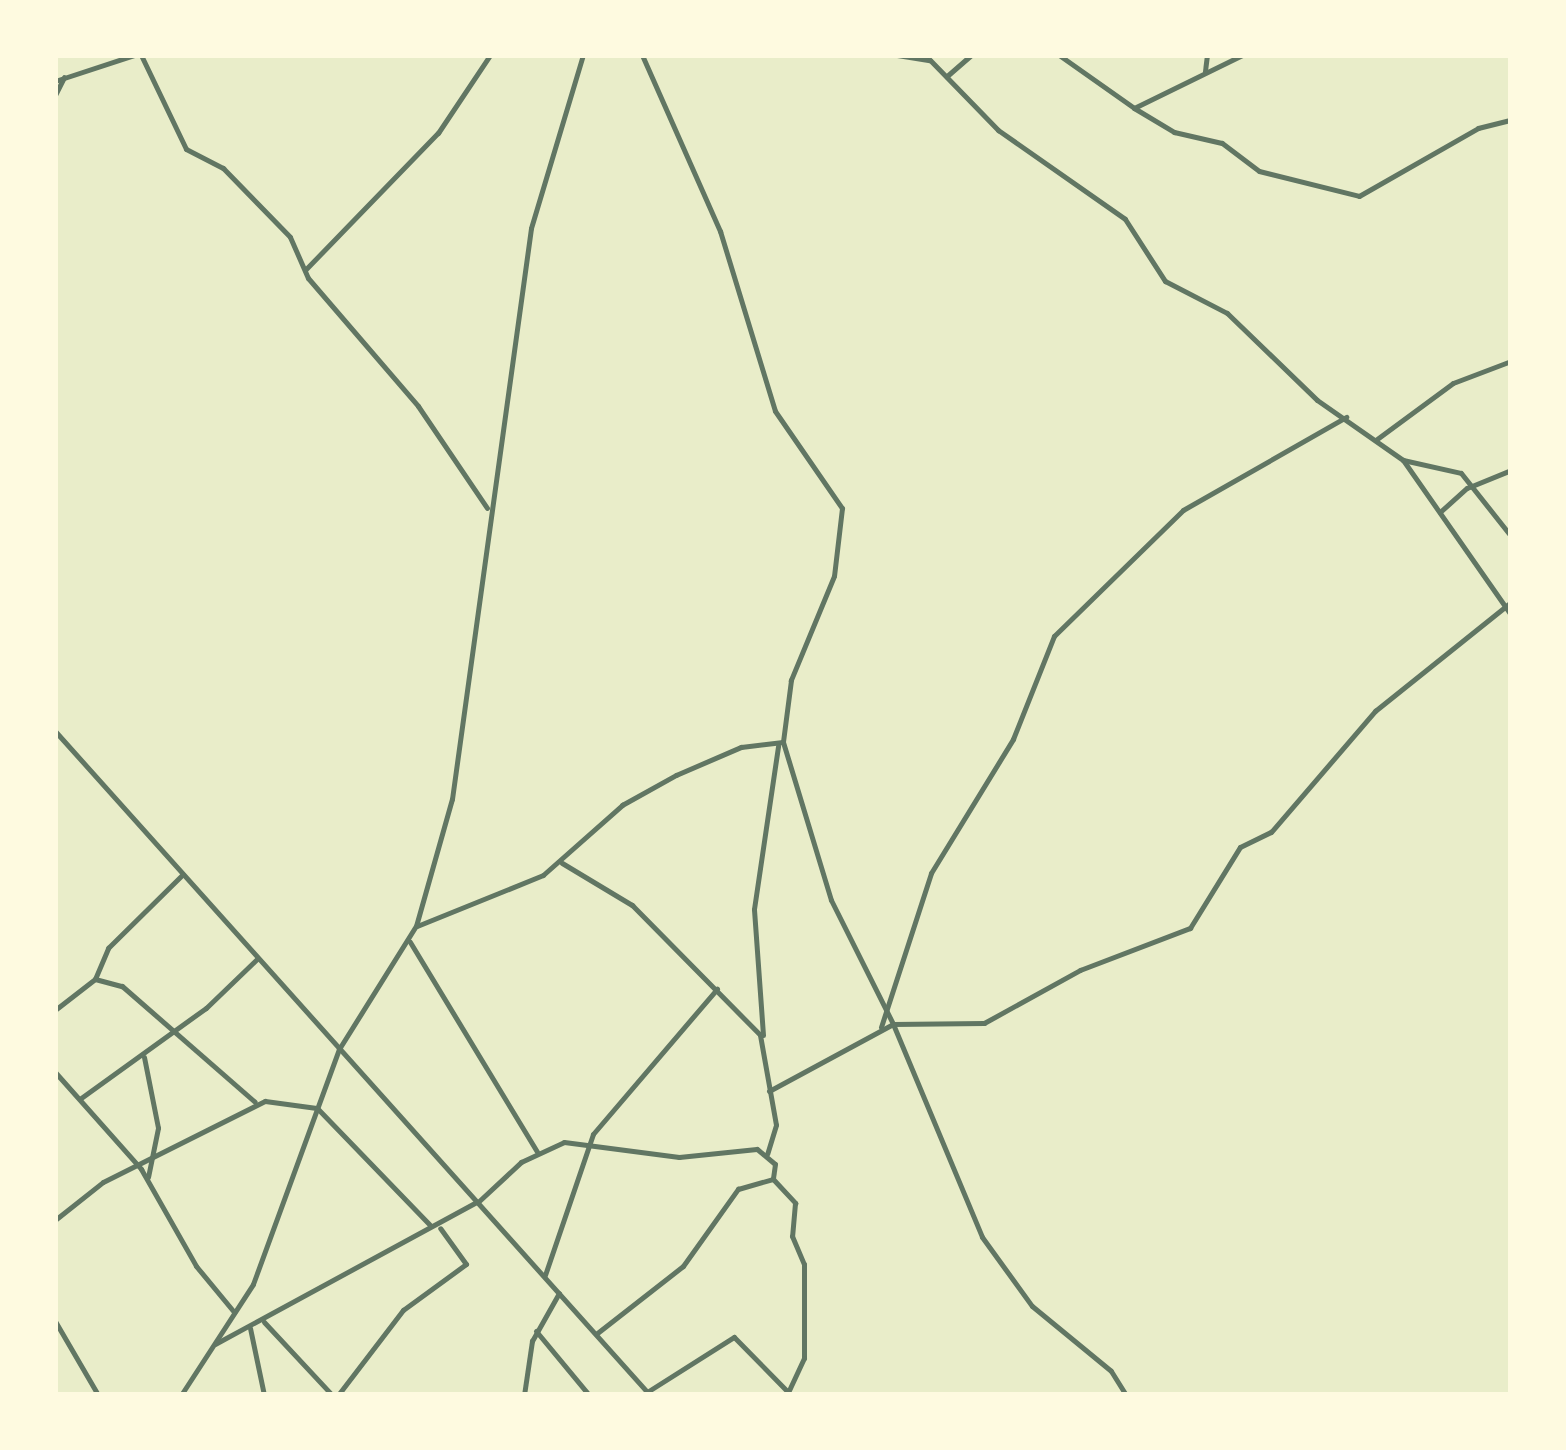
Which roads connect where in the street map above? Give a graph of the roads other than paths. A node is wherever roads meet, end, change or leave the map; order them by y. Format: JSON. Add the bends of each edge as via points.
{"nodes":[{"id":1,"x":132,"y":55,"type":"edge"},
{"id":2,"x":490,"y":55,"type":"edge"},
{"id":3,"x":584,"y":55,"type":"edge"},
{"id":4,"x":642,"y":55,"type":"edge"},
{"id":5,"x":896,"y":55,"type":"edge"},
{"id":6,"x":972,"y":55,"type":"edge"},
{"id":7,"x":1060,"y":55,"type":"edge"},
{"id":8,"x":1207,"y":55,"type":"edge"},
{"id":9,"x":1242,"y":55,"type":"edge"},
{"id":10,"x":1205,"y":71,"type":"junction"},
{"id":11,"x":946,"y":76,"type":"junction"},
{"id":12,"x":64,"y":78,"type":"junction"},
{"id":13,"x":55,"y":81,"type":"edge"},
{"id":14,"x":55,"y":95,"type":"edge"},
{"id":15,"x":1134,"y":108,"type":"junction"},
{"id":16,"x":1511,"y":120,"type":"edge"},
{"id":17,"x":306,"y":270,"type":"junction"},
{"id":18,"x":1511,"y":361,"type":"edge"},
{"id":19,"x":1346,"y":418,"type":"junction"},
{"id":20,"x":1377,"y":440,"type":"junction"},
{"id":21,"x":1403,"y":460,"type":"junction"},
{"id":22,"x":1511,"y":470,"type":"edge"},
{"id":23,"x":1474,"y":484,"type":"junction"},
{"id":24,"x":487,"y":508,"type":"junction"},
{"id":25,"x":1440,"y":512,"type":"junction"},
{"id":26,"x":1511,"y":536,"type":"edge"},
{"id":27,"x":1508,"y":603,"type":"edge"},
{"id":28,"x":1511,"y":614,"type":"edge"},
{"id":29,"x":55,"y":731,"type":"edge"},
{"id":30,"x":780,"y":744,"type":"junction"},
{"id":31,"x":562,"y":862,"type":"junction"},
{"id":32,"x":183,"y":874,"type":"junction"},
{"id":33,"x":416,"y":926,"type":"junction"},
{"id":34,"x":410,"y":942,"type":"junction"},
{"id":35,"x":257,"y":959,"type":"junction"},
{"id":36,"x":95,"y":978,"type":"junction"},
{"id":37,"x":709,"y":983,"type":"junction"},
{"id":38,"x":717,"y":989,"type":"junction"},
{"id":39,"x":706,"y":995,"type":"junction"},
{"id":40,"x":55,"y":1010,"type":"edge"},
{"id":41,"x":888,"y":1013,"type":"junction"},
{"id":42,"x":894,"y":1024,"type":"junction"},
{"id":43,"x":882,"y":1027,"type":"junction"},
{"id":44,"x":170,"y":1032,"type":"junction"},
{"id":45,"x":762,"y":1038,"type":"junction"},
{"id":46,"x":338,"y":1049,"type":"junction"},
{"id":47,"x":145,"y":1054,"type":"junction"},
{"id":48,"x":55,"y":1072,"type":"edge"},
{"id":49,"x":769,"y":1092,"type":"junction"},
{"id":50,"x":81,"y":1098,"type":"junction"},
{"id":51,"x":256,"y":1102,"type":"junction"},
{"id":52,"x":317,"y":1108,"type":"junction"},
{"id":53,"x":591,"y":1144,"type":"junction"},
{"id":54,"x":538,"y":1153,"type":"junction"},
{"id":55,"x":766,"y":1154,"type":"junction"},
{"id":56,"x":151,"y":1162,"type":"junction"},
{"id":57,"x":137,"y":1166,"type":"junction"},
{"id":58,"x":148,"y":1179,"type":"junction"},
{"id":59,"x":774,"y":1179,"type":"junction"},
{"id":60,"x":477,"y":1202,"type":"junction"},
{"id":61,"x":55,"y":1220,"type":"edge"},
{"id":62,"x":435,"y":1226,"type":"junction"},
{"id":63,"x":544,"y":1277,"type":"junction"},
{"id":64,"x":559,"y":1293,"type":"junction"},
{"id":65,"x":234,"y":1312,"type":"junction"},
{"id":66,"x":55,"y":1321,"type":"edge"},
{"id":67,"x":264,"y":1322,"type":"junction"},
{"id":68,"x":250,"y":1328,"type":"junction"},
{"id":69,"x":536,"y":1331,"type":"junction"},
{"id":70,"x":596,"y":1334,"type":"junction"},
{"id":71,"x":213,"y":1346,"type":"junction"},
{"id":72,"x":648,"y":1393,"type":"edge"},
{"id":73,"x":788,"y":1394,"type":"edge"},
{"id":74,"x":980,"y":1394,"type":"edge"},
{"id":75,"x":98,"y":1395,"type":"edge"},
{"id":76,"x":182,"y":1395,"type":"edge"},
{"id":77,"x":264,"y":1395,"type":"edge"},
{"id":78,"x":335,"y":1395,"type":"edge"},
{"id":79,"x":524,"y":1395,"type":"edge"},
{"id":80,"x":590,"y":1395,"type":"edge"},
{"id":81,"x":955,"y":1395,"type":"edge"},
{"id":82,"x":1017,"y":1395,"type":"edge"},
{"id":83,"x":1126,"y":1395,"type":"edge"}],
"edges":[{"from":1,"to":12,"type":"street"},
{"from":1,"to":17,"type":"street","via":[[186,149],[223,168],[272,217]]},
{"from":2,"to":17,"type":"street","via":[[430,143]]},
{"from":3,"to":24,"type":"street","via":[[530,228]]},
{"from":4,"to":30,"type":"street","via":[[720,231],[775,411],[842,508],[834,576],[790,680]]},
{"from":5,"to":11,"type":"street","via":[[927,57]]},
{"from":6,"to":11,"type":"street"},
{"from":7,"to":15,"type":"street"},
{"from":8,"to":10,"type":"street"},
{"from":9,"to":10,"type":"street"},
{"from":10,"to":15,"type":"street"},
{"from":11,"to":19,"type":"street","via":[[998,130],[1125,219],[1165,281],[1227,313]]},
{"from":12,"to":13,"type":"street"},
{"from":12,"to":14,"type":"street"},
{"from":15,"to":16,"type":"street","via":[[1174,132],[1222,144],[1268,174],[1360,196],[1478,128]]},
{"from":17,"to":24,"type":"street"},
{"from":18,"to":20,"type":"street","via":[[1452,383]]},
{"from":19,"to":20,"type":"street"},
{"from":19,"to":41,"type":"street","via":[[1183,510],[1054,636],[1013,739],[931,872]]},
{"from":20,"to":21,"type":"street"},
{"from":21,"to":23,"type":"street","via":[[1452,468]]},
{"from":21,"to":25,"type":"street"},
{"from":22,"to":23,"type":"street"},
{"from":23,"to":25,"type":"street"},
{"from":23,"to":26,"type":"street"},
{"from":24,"to":33,"type":"street","via":[[452,799]]},
{"from":25,"to":27,"type":"street"},
{"from":27,"to":28,"type":"street"},
{"from":27,"to":42,"type":"street","via":[[1374,711],[1271,832],[1240,846],[1190,928],[1080,970],[984,1023]]},
{"from":29,"to":32,"type":"street"},
{"from":30,"to":31,"type":"street","via":[[729,750],[630,799]]},
{"from":30,"to":41,"type":"street","via":[[826,887]]},
{"from":30,"to":45,"type":"street","via":[[754,909]]},
{"from":31,"to":33,"type":"street","via":[[457,916]]},
{"from":31,"to":37,"type":"street","via":[[632,905]]},
{"from":32,"to":35,"type":"street"},
{"from":32,"to":36,"type":"street","via":[[108,948]]},
{"from":33,"to":34,"type":"street"},
{"from":34,"to":46,"type":"street"},
{"from":34,"to":54,"type":"street"},
{"from":35,"to":44,"type":"street"},
{"from":35,"to":46,"type":"street"},
{"from":36,"to":40,"type":"street"},
{"from":36,"to":44,"type":"street","via":[[122,986]]},
{"from":37,"to":38,"type":"street"},
{"from":37,"to":39,"type":"street"},
{"from":38,"to":39,"type":"street"},
{"from":38,"to":45,"type":"street"},
{"from":39,"to":53,"type":"street","via":[[616,1099]]},
{"from":41,"to":42,"type":"street"},
{"from":41,"to":43,"type":"street"},
{"from":42,"to":43,"type":"street"},
{"from":42,"to":83,"type":"street","via":[[982,1237],[1032,1306],[1120,1379]]},
{"from":43,"to":49,"type":"street"},
{"from":44,"to":47,"type":"street"},
{"from":44,"to":51,"type":"street"},
{"from":45,"to":49,"type":"street"},
{"from":46,"to":52,"type":"street"},
{"from":46,"to":60,"type":"street"},
{"from":47,"to":50,"type":"street"},
{"from":47,"to":56,"type":"street","via":[[158,1128]]},
{"from":48,"to":50,"type":"street"},
{"from":49,"to":55,"type":"street","via":[[776,1125]]},
{"from":50,"to":57,"type":"street"},
{"from":51,"to":52,"type":"street"},
{"from":51,"to":56,"type":"street"},
{"from":52,"to":62,"type":"street"},
{"from":52,"to":65,"type":"street"},
{"from":53,"to":54,"type":"street"},
{"from":53,"to":55,"type":"street","via":[[679,1157]]},
{"from":53,"to":63,"type":"street"},
{"from":54,"to":60,"type":"street"},
{"from":55,"to":59,"type":"street"},
{"from":56,"to":57,"type":"street"},
{"from":56,"to":58,"type":"street"},
{"from":57,"to":58,"type":"street"},
{"from":57,"to":61,"type":"street"},
{"from":58,"to":65,"type":"street","via":[[196,1266]]},
{"from":59,"to":70,"type":"street","via":[[738,1189],[683,1266]]},
{"from":59,"to":73,"type":"street","via":[[795,1203],[792,1236],[804,1264],[804,1358]]},
{"from":60,"to":62,"type":"street"},
{"from":60,"to":63,"type":"street"},
{"from":62,"to":67,"type":"street","via":[[368,1253]]},
{"from":62,"to":78,"type":"street","via":[[466,1264],[403,1310]]},
{"from":63,"to":64,"type":"street"},
{"from":64,"to":69,"type":"street"},
{"from":64,"to":70,"type":"street"},
{"from":65,"to":71,"type":"street"},
{"from":66,"to":75,"type":"street"},
{"from":67,"to":68,"type":"street"},
{"from":67,"to":78,"type":"street"},
{"from":68,"to":71,"type":"street"},
{"from":68,"to":77,"type":"street"},
{"from":69,"to":79,"type":"street"},
{"from":69,"to":80,"type":"street"},
{"from":70,"to":72,"type":"street"},
{"from":71,"to":76,"type":"street"},
{"from":72,"to":73,"type":"street","via":[[734,1337]]},
{"from":74,"to":81,"type":"street"},
{"from":74,"to":82,"type":"street"}]}
